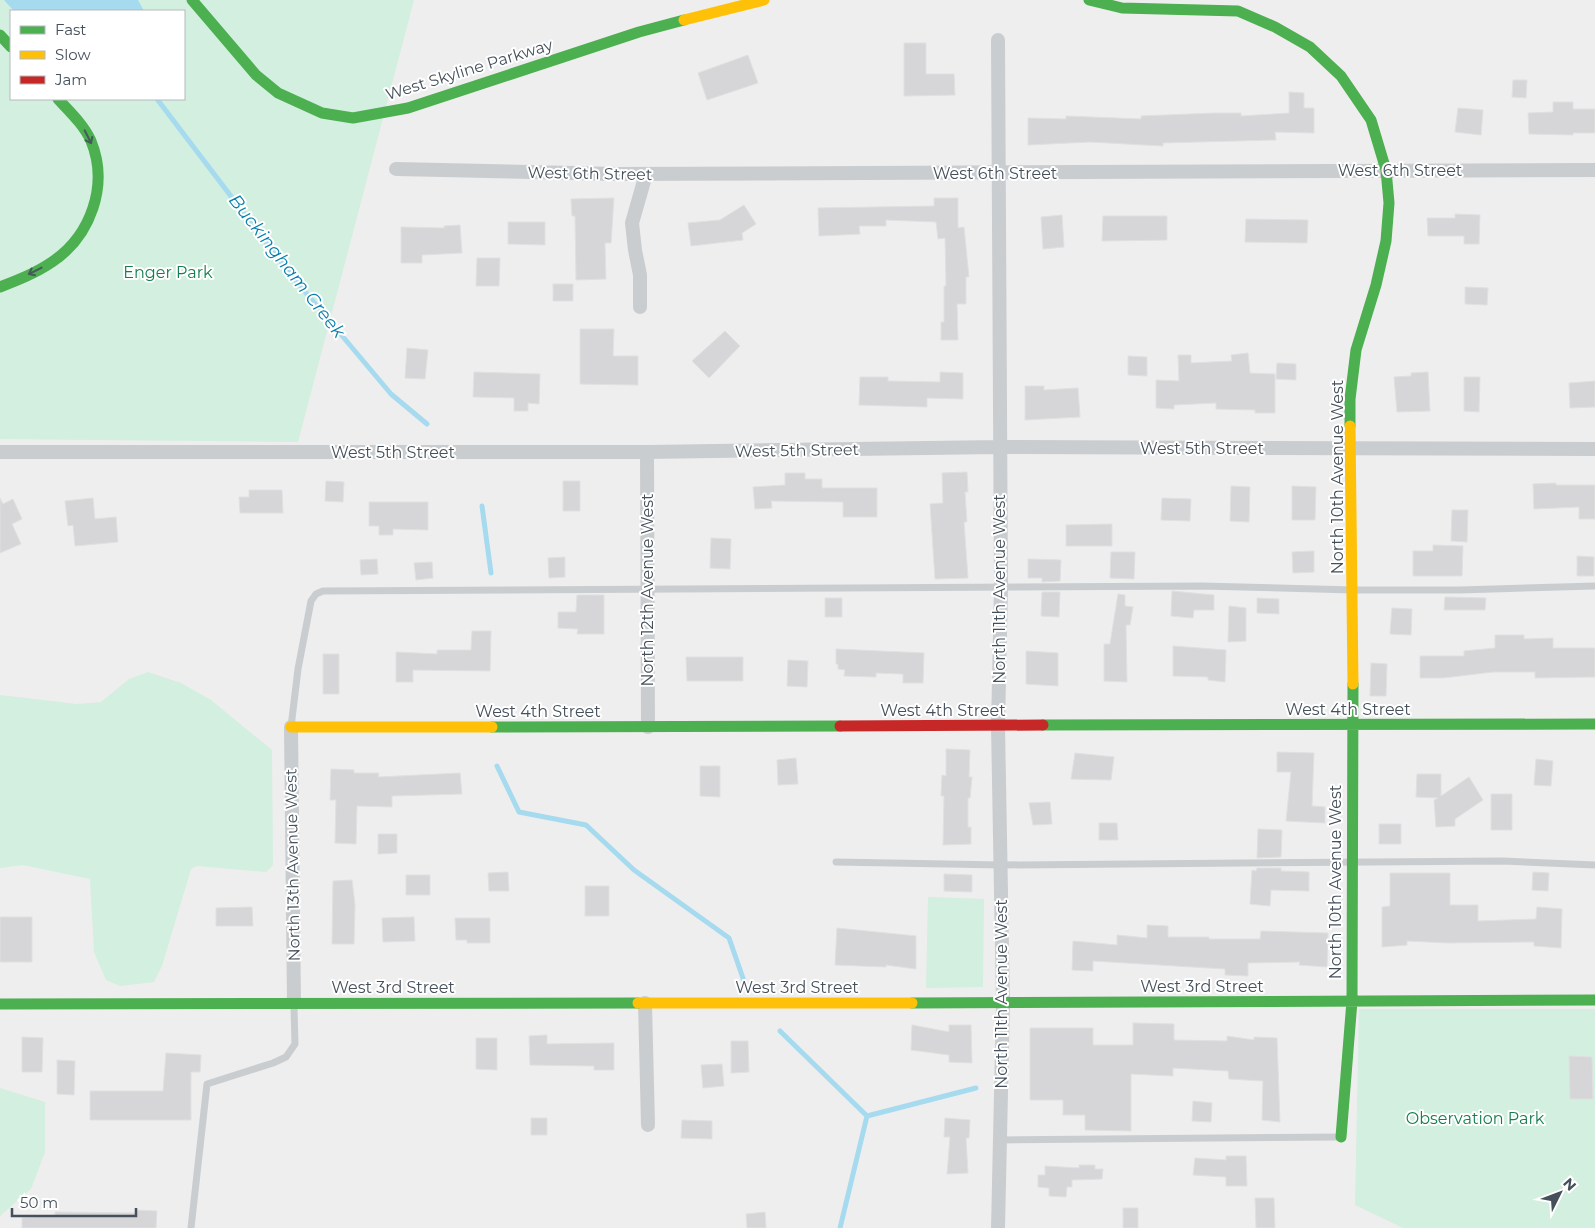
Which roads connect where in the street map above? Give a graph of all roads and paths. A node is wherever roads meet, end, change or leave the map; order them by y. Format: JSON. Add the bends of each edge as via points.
{"nodes":[{"id":1,"x":192,"y":0,"type":"edge"},
{"id":2,"x":764,"y":0,"type":"edge"},
{"id":3,"x":1089,"y":0,"type":"edge"},
{"id":4,"x":0,"y":35,"type":"edge"},
{"id":5,"x":998,"y":40,"type":"dead end"},
{"id":6,"x":10,"y":46,"type":"edge"},
{"id":7,"x":59,"y":100,"type":"edge"},
{"id":8,"x":396,"y":169,"type":"dead end"},
{"id":9,"x":1386,"y":170,"type":"junction"},
{"id":10,"x":1595,"y":170,"type":"edge"},
{"id":11,"x":1000,"y":173,"type":"junction"},
{"id":12,"x":646,"y":174,"type":"junction"},
{"id":13,"x":0,"y":287,"type":"edge"},
{"id":14,"x":640,"y":307,"type":"dead end"},
{"id":15,"x":999,"y":447,"type":"junction"},
{"id":16,"x":1350,"y":448,"type":"junction"},
{"id":17,"x":1595,"y":449,"type":"edge"},
{"id":18,"x":0,"y":452,"type":"edge"},
{"id":19,"x":647,"y":452,"type":"junction"},
{"id":20,"x":1595,"y":586,"type":"edge"},
{"id":21,"x":1001,"y":587,"type":"junction"},
{"id":22,"x":647,"y":589,"type":"junction"},
{"id":23,"x":1353,"y":590,"type":"junction"},
{"id":24,"x":1595,"y":724,"type":"edge"},
{"id":25,"x":1352,"y":725,"type":"junction"},
{"id":26,"x":998,"y":726,"type":"junction"},
{"id":27,"x":291,"y":727,"type":"junction"},
{"id":28,"x":648,"y":727,"type":"junction"},
{"id":29,"x":836,"y":862,"type":"dead end"},
{"id":30,"x":1351,"y":864,"type":"junction"},
{"id":31,"x":1001,"y":865,"type":"junction"},
{"id":32,"x":1595,"y":865,"type":"edge"},
{"id":33,"x":1595,"y":1000,"type":"edge"},
{"id":34,"x":1352,"y":1001,"type":"junction"},
{"id":35,"x":294,"y":1003,"type":"junction"},
{"id":36,"x":645,"y":1003,"type":"junction"},
{"id":37,"x":1003,"y":1003,"type":"junction"},
{"id":38,"x":0,"y":1004,"type":"edge"},
{"id":39,"x":648,"y":1125,"type":"dead end"},
{"id":40,"x":1341,"y":1137,"type":"joint"},
{"id":41,"x":1000,"y":1140,"type":"junction"},
{"id":42,"x":191,"y":1228,"type":"edge"},
{"id":43,"x":998,"y":1228,"type":"edge"}],
"edges":[{"from":1,"to":2,"type":"street","name":"West Skyline Parkway","via":[[256,75],[278,94],[322,113],[353,118],[408,108],[639,32]]},
{"from":3,"to":9,"type":"street","name":"North 10th Avenue West","via":[[1122,8],[1238,11],[1310,47],[1341,76],[1371,120]]},
{"from":4,"to":6,"type":"street"},
{"from":5,"to":11,"type":"street","name":"North 11th Avenue West"},
{"from":7,"to":13,"type":"street","one_way":true,"via":[[87,134],[97,164],[97,194],[89,222],[78,239],[57,259]]},
{"from":8,"to":12,"type":"street","name":"West 6th Street"},
{"from":9,"to":10,"type":"street","name":"West 6th Street"},
{"from":9,"to":11,"type":"street","name":"West 6th Street"},
{"from":9,"to":16,"type":"street","name":"North 10th Avenue West","via":[[1389,203],[1386,241],[1356,350],[1350,399]]},
{"from":11,"to":12,"type":"street","name":"West 6th Street"},
{"from":11,"to":15,"type":"street","name":"North 11th Avenue West"},
{"from":12,"to":14,"type":"street","via":[[632,223],[640,275]]},
{"from":15,"to":16,"type":"street","name":"West 5th Street"},
{"from":15,"to":19,"type":"street","name":"West 5th Street"},
{"from":15,"to":21,"type":"street","name":"North 11th Avenue West"},
{"from":16,"to":17,"type":"street","name":"West 5th Street"},
{"from":16,"to":23,"type":"street","name":"North 10th Avenue West"},
{"from":18,"to":19,"type":"street","name":"West 5th Street"},
{"from":19,"to":22,"type":"street","name":"North 12th Avenue West"},
{"from":20,"to":23,"type":"lane"},
{"from":21,"to":22,"type":"lane"},
{"from":21,"to":23,"type":"lane","via":[[1202,586]]},
{"from":21,"to":26,"type":"street","name":"North 11th Avenue West"},
{"from":22,"to":27,"type":"lane","via":[[320,592],[313,597],[310,606]]},
{"from":22,"to":28,"type":"street","name":"North 12th Avenue West"},
{"from":23,"to":25,"type":"street","name":"North 10th Avenue West"},
{"from":24,"to":25,"type":"street","name":"West 4th Street"},
{"from":25,"to":26,"type":"street","name":"West 4th Street"},
{"from":25,"to":30,"type":"street","name":"North 10th Avenue West"},
{"from":26,"to":28,"type":"street","name":"West 4th Street"},
{"from":26,"to":31,"type":"street","name":"North 11th Avenue West"},
{"from":27,"to":28,"type":"street","name":"West 4th Street"},
{"from":27,"to":35,"type":"street","name":"North 13th Avenue West"},
{"from":29,"to":31,"type":"lane"},
{"from":30,"to":31,"type":"lane"},
{"from":30,"to":32,"type":"lane","via":[[1503,862]]},
{"from":30,"to":34,"type":"street","name":"North 10th Avenue West"},
{"from":31,"to":37,"type":"street","name":"North 11th Avenue West"},
{"from":33,"to":34,"type":"street","name":"West 3rd Street"},
{"from":34,"to":37,"type":"street","name":"West 3rd Street"},
{"from":34,"to":40,"type":"street","name":"North 10th Avenue West"},
{"from":35,"to":36,"type":"street","name":"West 3rd Street"},
{"from":35,"to":38,"type":"street","name":"West 3rd Street"},
{"from":35,"to":42,"type":"lane","via":[[297,1030],[293,1050],[273,1063],[207,1084]]},
{"from":36,"to":37,"type":"street","name":"West 3rd Street"},
{"from":36,"to":39,"type":"street"},
{"from":37,"to":41,"type":"street","name":"North 11th Avenue West"},
{"from":40,"to":41,"type":"lane"},
{"from":41,"to":43,"type":"street","name":"North 11th Avenue West"}]}
